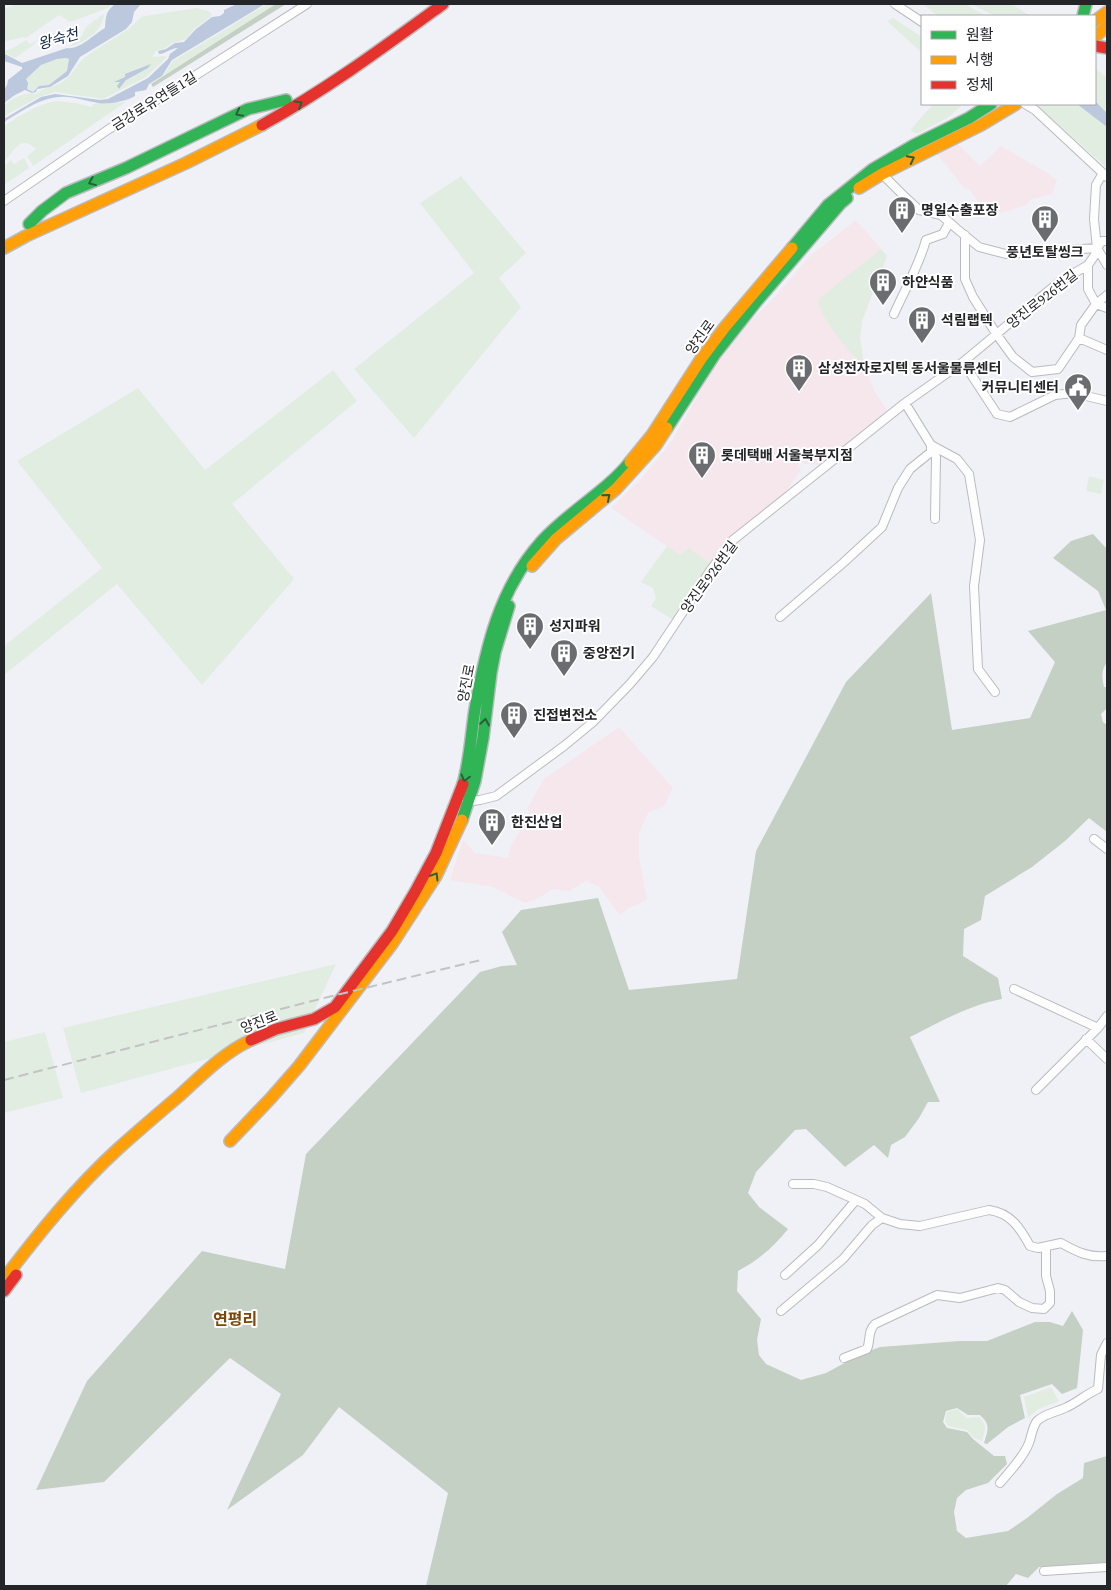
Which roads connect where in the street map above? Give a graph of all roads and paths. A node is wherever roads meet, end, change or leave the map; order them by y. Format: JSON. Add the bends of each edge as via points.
{"nodes":[{"id":1,"x":307,"y":4,"type":"edge"},
{"id":2,"x":428,"y":4,"type":"edge"},
{"id":3,"x":443,"y":4,"type":"edge"},
{"id":4,"x":896,"y":4,"type":"edge"},
{"id":5,"x":1106,"y":7,"type":"edge"},
{"id":6,"x":1096,"y":20,"type":"edge"},
{"id":7,"x":921,"y":21,"type":"edge"},
{"id":8,"x":1107,"y":26,"type":"edge"},
{"id":9,"x":1096,"y":36,"type":"edge"},
{"id":10,"x":989,"y":105,"type":"edge"},
{"id":11,"x":1014,"y":105,"type":"edge"},
{"id":12,"x":1027,"y":105,"type":"edge"},
{"id":13,"x":882,"y":174,"type":"junction"},
{"id":14,"x":1105,"y":175,"type":"edge"},
{"id":15,"x":4,"y":200,"type":"edge"},
{"id":16,"x":950,"y":223,"type":"junction"},
{"id":17,"x":965,"y":235,"type":"junction"},
{"id":18,"x":4,"y":238,"type":"edge"},
{"id":19,"x":1107,"y":241,"type":"edge"},
{"id":20,"x":4,"y":248,"type":"edge"},
{"id":21,"x":1096,"y":248,"type":"junction"},
{"id":22,"x":1088,"y":265,"type":"junction"},
{"id":23,"x":1107,"y":266,"type":"edge"},
{"id":24,"x":1107,"y":295,"type":"edge"},
{"id":25,"x":1096,"y":304,"type":"junction"},
{"id":26,"x":1107,"y":308,"type":"edge"},
{"id":27,"x":894,"y":314,"type":"dead end"},
{"id":28,"x":997,"y":335,"type":"junction"},
{"id":29,"x":1079,"y":338,"type":"junction"},
{"id":30,"x":1107,"y":350,"type":"edge"},
{"id":31,"x":963,"y":362,"type":"junction"},
{"id":32,"x":1107,"y":401,"type":"edge"},
{"id":33,"x":905,"y":403,"type":"junction"},
{"id":34,"x":931,"y":445,"type":"junction"},
{"id":35,"x":935,"y":519,"type":"dead end"},
{"id":36,"x":780,"y":617,"type":"dead end"},
{"id":37,"x":995,"y":692,"type":"dead end"},
{"id":38,"x":457,"y":801,"type":"junction"},
{"id":39,"x":469,"y":802,"type":"junction"},
{"id":40,"x":1094,"y":839,"type":"dead end"},
{"id":41,"x":1107,"y":849,"type":"edge"},
{"id":42,"x":1014,"y":989,"type":"dead end"},
{"id":43,"x":338,"y":1016,"type":"junction"},
{"id":44,"x":1107,"y":1016,"type":"edge"},
{"id":45,"x":1098,"y":1028,"type":"junction"},
{"id":46,"x":1086,"y":1039,"type":"junction"},
{"id":47,"x":1107,"y":1059,"type":"edge"},
{"id":48,"x":1036,"y":1090,"type":"dead end"},
{"id":49,"x":230,"y":1141,"type":"dead end"},
{"id":50,"x":793,"y":1184,"type":"dead end"},
{"id":51,"x":856,"y":1200,"type":"junction"},
{"id":52,"x":882,"y":1218,"type":"junction"},
{"id":53,"x":1046,"y":1246,"type":"junction"},
{"id":54,"x":1107,"y":1256,"type":"edge"},
{"id":55,"x":785,"y":1275,"type":"dead end"},
{"id":56,"x":4,"y":1279,"type":"edge"},
{"id":57,"x":4,"y":1291,"type":"edge"},
{"id":58,"x":782,"y":1311,"type":"dead end"},
{"id":59,"x":1107,"y":1343,"type":"edge"},
{"id":60,"x":844,"y":1358,"type":"dead end"},
{"id":61,"x":1000,"y":1483,"type":"dead end"},
{"id":62,"x":1107,"y":1567,"type":"edge"},
{"id":63,"x":1044,"y":1570,"type":"dead end"}],
"edges":[{"from":1,"to":15,"type":"street","name":"금강로유연들1길","via":[[109,129]]},
{"from":2,"to":18,"type":"main road","one_way":true,"via":[[329,74],[286,100],[197,148]]},
{"from":20,"to":3,"type":"main road","one_way":true,"via":[[192,162],[279,116],[347,73]]},
{"from":4,"to":7,"type":"street"},
{"from":5,"to":6,"type":"main road"},
{"from":8,"to":9,"type":"main road"},
{"from":10,"to":38,"type":"main road","name":"양진로","one_way":true,"via":[[873,169],[828,205],[725,327],[652,435],[626,467],[534,551],[510,587],[491,633],[464,783]]},
{"from":13,"to":11,"type":"main road","name":"양진로","one_way":true},
{"from":12,"to":14,"type":"street"},
{"from":13,"to":16,"type":"street","via":[[919,210],[941,215]]},
{"from":39,"to":13,"type":"main road","name":"양진로","one_way":true,"via":[[497,642],[521,583],[556,539],[616,489],[656,445],[715,354],[841,203]]},
{"from":14,"to":21,"type":"street","via":[[1096,185]]},
{"from":16,"to":17,"type":"street"},
{"from":16,"to":27,"type":"street","via":[[943,234],[926,240]]},
{"from":17,"to":21,"type":"street","via":[[979,247],[1006,254]]},
{"from":17,"to":28,"type":"street","name":"양진로926번길","via":[[965,279]]},
{"from":19,"to":21,"type":"street"},
{"from":21,"to":22,"type":"street","name":"양진로926번길","via":[[1097,252]]},
{"from":21,"to":23,"type":"street"},
{"from":22,"to":25,"type":"street","name":"양진로926번길","via":[[1088,289]]},
{"from":22,"to":28,"type":"street","name":"양진로926번길","via":[[1059,282]]},
{"from":24,"to":25,"type":"street"},
{"from":25,"to":26,"type":"street"},
{"from":25,"to":29,"type":"street","name":"양진로926번길","via":[[1081,325]]},
{"from":28,"to":29,"type":"street","name":"양진로926번길","via":[[1013,356],[1032,372],[1058,369]]},
{"from":28,"to":31,"type":"street","name":"양진로926번길"},
{"from":29,"to":30,"type":"street"},
{"from":31,"to":32,"type":"street","via":[[997,414],[1010,417],[1055,395],[1074,394]]},
{"from":31,"to":33,"type":"street","name":"양진로926번길"},
{"from":33,"to":34,"type":"street"},
{"from":33,"to":39,"type":"street","name":"양진로926번길","via":[[733,540],[653,657],[592,722],[496,796]]},
{"from":34,"to":35,"type":"street","via":[[936,457]]},
{"from":34,"to":36,"type":"street","via":[[931,452],[910,469],[898,488],[882,527]]},
{"from":34,"to":37,"type":"street","via":[[957,459],[969,474],[980,540],[974,586],[978,670]]},
{"from":38,"to":39,"type":"street","name":"양진로926번길"},
{"from":38,"to":56,"type":"main road","name":"양진로","via":[[436,853],[392,931],[335,1007],[314,1019],[276,1029],[238,1046],[214,1065],[118,1149],[36,1236]]},
{"from":43,"to":39,"type":"main road","name":"양진로","one_way":true,"via":[[408,921],[448,855]]},
{"from":40,"to":41,"type":"street"},
{"from":42,"to":45,"type":"street"},
{"from":43,"to":49,"type":"main road","name":"양진로","via":[[309,1055]]},
{"from":43,"to":57,"type":"main road","name":"양진로","via":[[265,1040],[220,1070],[124,1153],[42,1241]]},
{"from":44,"to":45,"type":"street"},
{"from":45,"to":46,"type":"street"},
{"from":46,"to":47,"type":"street"},
{"from":46,"to":48,"type":"street"},
{"from":50,"to":51,"type":"street","via":[[827,1187]]},
{"from":51,"to":52,"type":"street"},
{"from":51,"to":55,"type":"street","via":[[818,1245]]},
{"from":52,"to":53,"type":"street","via":[[920,1226],[989,1210],[1010,1219],[1030,1246]]},
{"from":52,"to":58,"type":"street","via":[[843,1259]]},
{"from":53,"to":54,"type":"street","via":[[1061,1243],[1093,1257]]},
{"from":53,"to":60,"type":"street","via":[[1050,1303],[1044,1309],[1032,1308],[998,1288],[960,1298],[937,1295],[875,1324],[868,1335],[870,1343],[867,1349]]},
{"from":59,"to":61,"type":"street","via":[[1101,1355],[1098,1389],[1038,1421],[1022,1456]]},
{"from":62,"to":63,"type":"street"}]}
